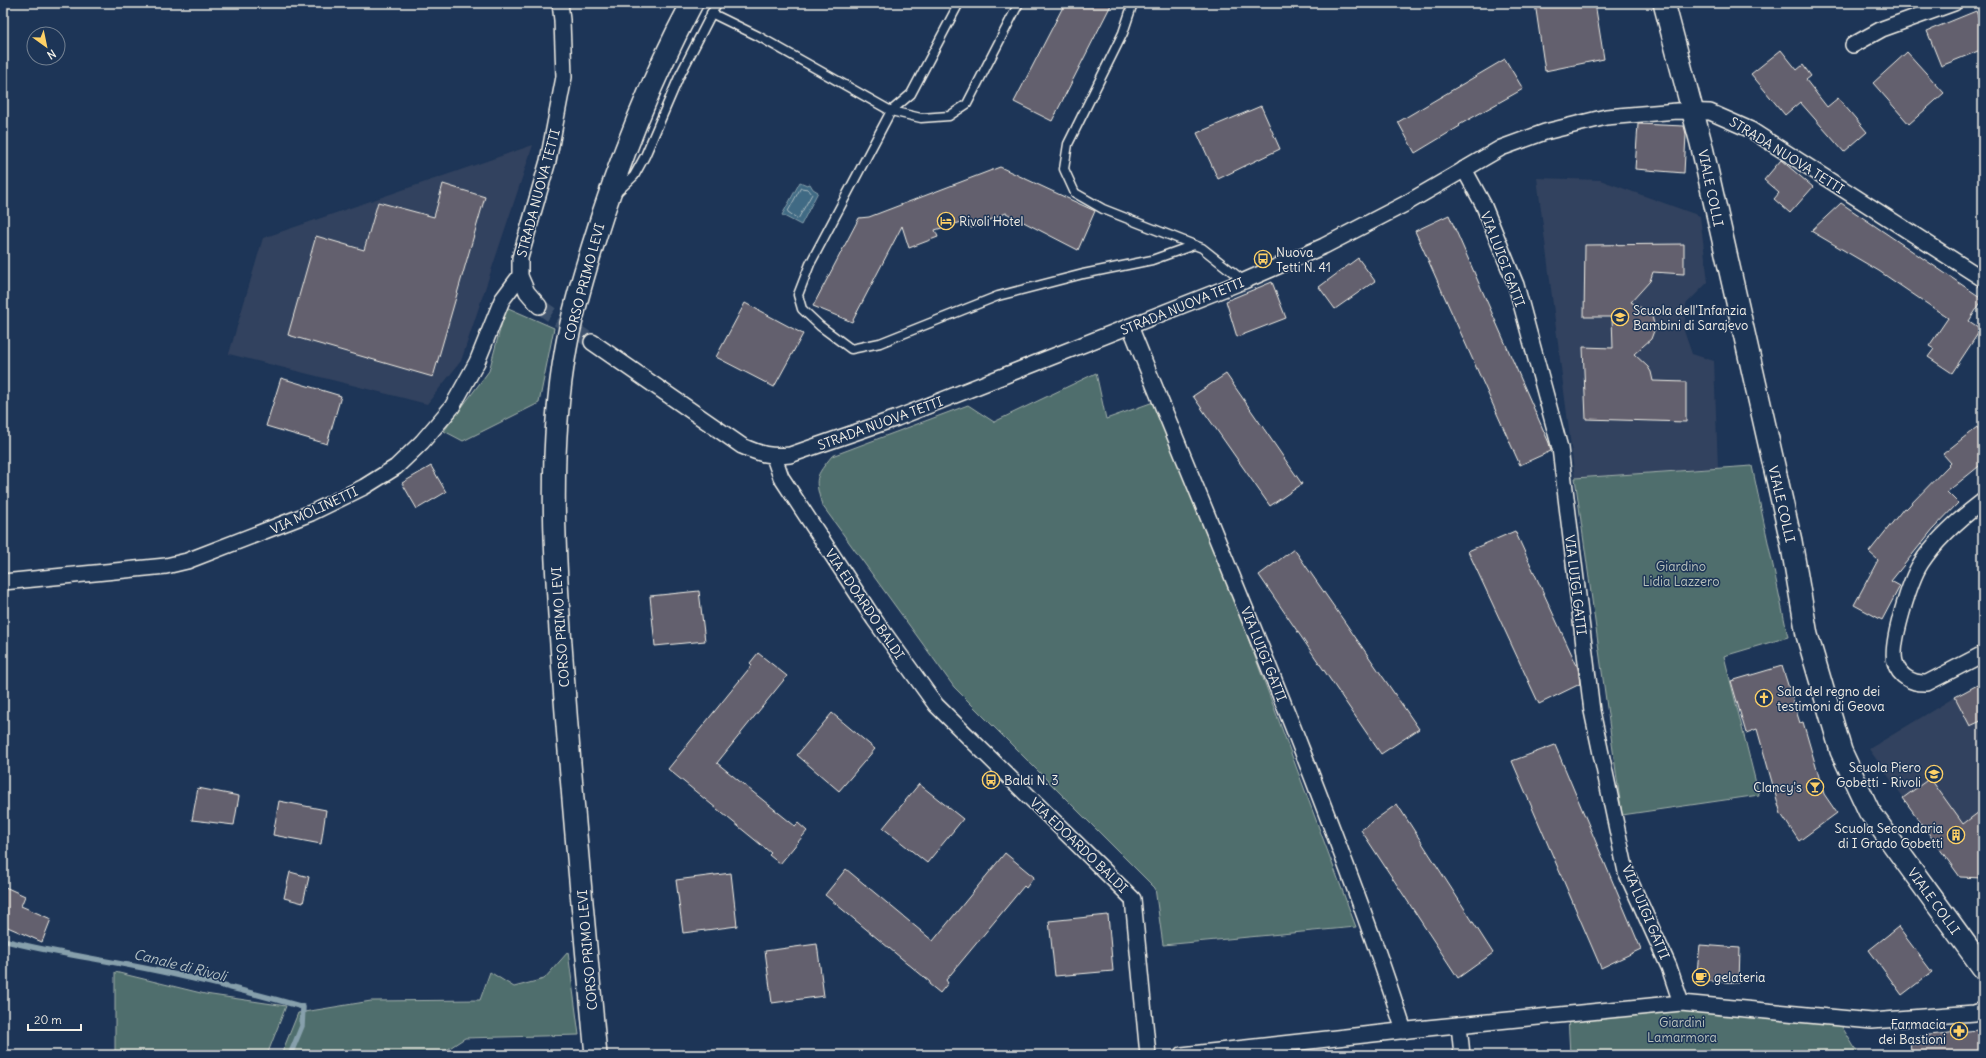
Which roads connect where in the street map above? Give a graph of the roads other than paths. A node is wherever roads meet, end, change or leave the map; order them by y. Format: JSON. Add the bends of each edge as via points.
{"nodes":[{"id":1,"x":560,"y":3,"type":"edge"},
{"id":2,"x":692,"y":3,"type":"edge"},
{"id":3,"x":717,"y":3,"type":"edge"},
{"id":4,"x":959,"y":3,"type":"edge"},
{"id":5,"x":1019,"y":3,"type":"edge"},
{"id":6,"x":1133,"y":3,"type":"edge"},
{"id":7,"x":1664,"y":3,"type":"edge"},
{"id":8,"x":1954,"y":3,"type":"edge"},
{"id":9,"x":711,"y":13,"type":"junction"},
{"id":10,"x":1853,"y":45,"type":"dead end"},
{"id":11,"x":1693,"y":110,"type":"junction"},
{"id":12,"x":891,"y":111,"type":"junction"},
{"id":13,"x":1464,"y":169,"type":"junction"},
{"id":14,"x":606,"y":203,"type":"junction"},
{"id":15,"x":1194,"y":245,"type":"junction"},
{"id":16,"x":520,"y":276,"type":"junction"},
{"id":17,"x":1983,"y":280,"type":"edge"},
{"id":18,"x":1244,"y":281,"type":"junction"},
{"id":19,"x":539,"y":306,"type":"tunnel mouth"},
{"id":20,"x":1130,"y":326,"type":"junction"},
{"id":21,"x":592,"y":342,"type":"tunnel mouth"},
{"id":22,"x":774,"y":457,"type":"junction"},
{"id":23,"x":1983,"y":501,"type":"edge"},
{"id":24,"x":3,"y":582,"type":"edge"},
{"id":25,"x":1983,"y":654,"type":"edge"},
{"id":26,"x":1983,"y":968,"type":"edge"},
{"id":27,"x":1681,"y":1003,"type":"junction"},
{"id":28,"x":1983,"y":1010,"type":"edge"},
{"id":29,"x":1459,"y":1025,"type":"junction"},
{"id":30,"x":1404,"y":1030,"type":"junction"},
{"id":31,"x":596,"y":1055,"type":"edge"},
{"id":32,"x":1148,"y":1055,"type":"edge"},
{"id":33,"x":1182,"y":1055,"type":"edge"},
{"id":34,"x":1462,"y":1055,"type":"edge"}],
"edges":[{"from":1,"to":16,"type":"street","name":"STRADA NUOVA TETTI","via":[[564,77],[550,155],[520,258]]},
{"from":2,"to":14,"type":"main road","name":"CORSO PRIMO LEVI","via":[[646,98]]},
{"from":3,"to":9,"type":"lane"},
{"from":4,"to":12,"type":"lane","via":[[911,94]]},
{"from":5,"to":12,"type":"lane","via":[[967,104],[949,116],[921,118]]},
{"from":6,"to":15,"type":"lane","via":[[1122,33],[1068,144],[1064,169],[1075,193],[1102,209]]},
{"from":7,"to":11,"type":"main road","name":"VIALE COLLI"},
{"from":8,"to":10,"type":"street","via":[[1882,29]]},
{"from":9,"to":12,"type":"lane","via":[[758,36]]},
{"from":9,"to":14,"type":"lane","name":"CORSO PRIMO LEVI","via":[[634,176]]},
{"from":11,"to":13,"type":"street","name":"STRADA NUOVA TETTI","via":[[1606,117],[1575,123],[1508,145]]},
{"from":11,"to":17,"type":"street","name":"STRADA NUOVA TETTI","via":[[1710,112],[1751,130]]},
{"from":11,"to":26,"type":"main road","name":"VIALE COLLI","via":[[1791,541],[1807,636],[1841,751],[1869,811]]},
{"from":12,"to":15,"type":"lane","via":[[810,264],[798,295],[802,309],[851,349],[880,343],[998,296],[1083,274],[1152,260]]},
{"from":13,"to":18,"type":"street","name":"STRADA NUOVA TETTI","via":[[1359,229]]},
{"from":13,"to":27,"type":"street","name":"VIA LUIGI GATTI","via":[[1483,204],[1516,285],[1560,448],[1592,711],[1626,872],[1669,967]]},
{"from":14,"to":31,"type":"main road","name":"CORSO PRIMO LEVI","via":[[575,306],[566,348],[557,431],[556,474],[557,588]]},
{"from":15,"to":18,"type":"lane","via":[[1202,248]]},
{"from":16,"to":19,"type":"street","name":"STRADA NUOVA TETTI","via":[[527,292]]},
{"from":16,"to":24,"type":"street","name":"VIA MOLINETTI","via":[[502,300],[477,362],[452,407],[396,467],[377,479],[311,513],[187,561],[166,566]]},
{"from":18,"to":20,"type":"street","name":"STRADA NUOVA TETTI"},
{"from":20,"to":22,"type":"street","name":"STRADA NUOVA TETTI","via":[[851,435],[807,450]]},
{"from":20,"to":30,"type":"street","name":"VIA LUIGI GATTI","via":[[1234,578],[1345,859]]},
{"from":21,"to":22,"type":"street","name":"STRADA NUOVA TETTI","via":[[727,437],[758,453]]},
{"from":22,"to":32,"type":"street","name":"VIA EDOARDO BALDI","via":[[789,490],[874,619],[936,705],[1134,899]]},
{"from":23,"to":25,"type":"street","via":[[1954,524],[1921,562],[1910,584],[1896,640],[1894,661],[1899,672],[1918,684],[1927,683]]},
{"from":27,"to":28,"type":"street","via":[[1872,1021],[1974,1013]]},
{"from":27,"to":29,"type":"street"},
{"from":29,"to":30,"type":"street"},
{"from":29,"to":34,"type":"street"},
{"from":30,"to":33,"type":"street"}]}
